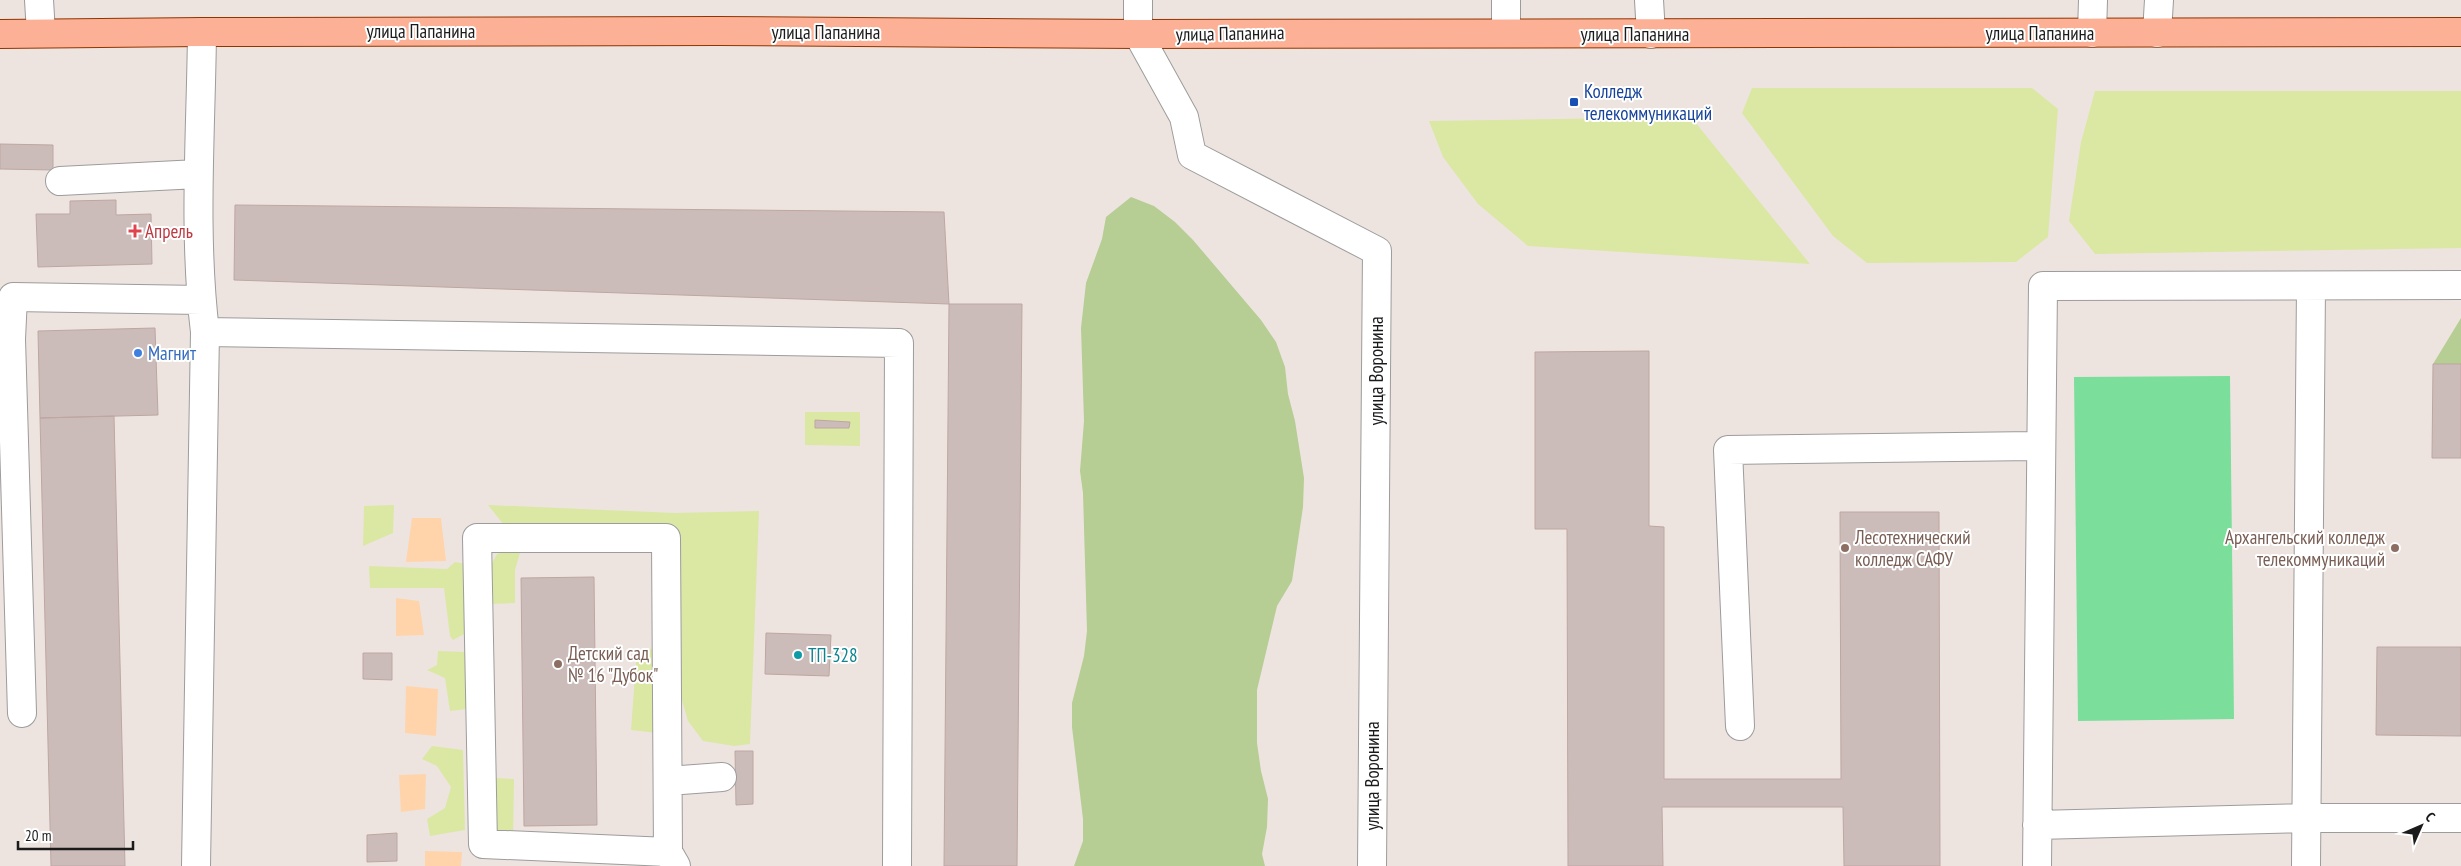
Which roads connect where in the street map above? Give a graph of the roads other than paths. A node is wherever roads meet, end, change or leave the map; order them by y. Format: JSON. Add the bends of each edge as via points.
{"nodes":[{"id":1,"x":39,"y":0,"type":"edge"},
{"id":2,"x":1138,"y":0,"type":"edge"},
{"id":3,"x":1506,"y":0,"type":"edge"},
{"id":4,"x":1649,"y":0,"type":"edge"},
{"id":5,"x":2093,"y":0,"type":"edge"},
{"id":6,"x":2159,"y":0,"type":"edge"},
{"id":7,"x":202,"y":32,"type":"junction"},
{"id":8,"x":2461,"y":32,"type":"edge"},
{"id":9,"x":41,"y":33,"type":"junction"},
{"id":10,"x":1506,"y":33,"type":"junction"},
{"id":11,"x":2092,"y":33,"type":"junction"},
{"id":12,"x":2157,"y":33,"type":"junction"},
{"id":13,"x":0,"y":34,"type":"edge"},
{"id":14,"x":1138,"y":34,"type":"junction"},
{"id":15,"x":1651,"y":34,"type":"junction"},
{"id":16,"x":198,"y":174,"type":"junction"},
{"id":17,"x":60,"y":181,"type":"dead end"},
{"id":18,"x":2461,"y":285,"type":"edge"},
{"id":19,"x":2311,"y":286,"type":"junction"},
{"id":20,"x":201,"y":300,"type":"junction"},
{"id":21,"x":205,"y":332,"type":"junction"},
{"id":22,"x":6,"y":344,"type":"edge"},
{"id":23,"x":2041,"y":446,"type":"junction"},
{"id":24,"x":22,"y":713,"type":"dead end"},
{"id":25,"x":1740,"y":726,"type":"dead end"},
{"id":26,"x":722,"y":777,"type":"dead end"},
{"id":27,"x":668,"y":781,"type":"junction"},
{"id":28,"x":2306,"y":818,"type":"junction"},
{"id":29,"x":2461,"y":818,"type":"edge"},
{"id":30,"x":2037,"y":825,"type":"junction"},
{"id":31,"x":672,"y":859,"type":"edge"},
{"id":32,"x":196,"y":866,"type":"edge"},
{"id":33,"x":897,"y":866,"type":"edge"},
{"id":34,"x":1372,"y":866,"type":"edge"},
{"id":35,"x":2037,"y":866,"type":"edge"},
{"id":36,"x":2306,"y":866,"type":"edge"}],
"edges":[{"from":1,"to":9,"type":"street"},
{"from":2,"to":14,"type":"street","name":"улица Воронина"},
{"from":3,"to":10,"type":"street"},
{"from":4,"to":15,"type":"street"},
{"from":5,"to":11,"type":"street"},
{"from":6,"to":12,"type":"street"},
{"from":7,"to":9,"type":"main road","name":"улица Папанина"},
{"from":7,"to":14,"type":"main road","name":"улица Папанина"},
{"from":7,"to":16,"type":"street"},
{"from":8,"to":12,"type":"main road","name":"улица Папанина"},
{"from":9,"to":13,"type":"main road","name":"улица Папанина"},
{"from":10,"to":14,"type":"main road","name":"улица Папанина"},
{"from":10,"to":15,"type":"main road","name":"улица Папанина"},
{"from":11,"to":12,"type":"main road","name":"улица Папанина"},
{"from":11,"to":15,"type":"main road","name":"улица Папанина"},
{"from":14,"to":34,"type":"street","name":"улица Воронина","via":[[1184,117],[1192,155],[1377,251]]},
{"from":16,"to":17,"type":"street"},
{"from":16,"to":20,"type":"street"},
{"from":18,"to":19,"type":"street"},
{"from":19,"to":23,"type":"street","via":[[2043,286]]},
{"from":19,"to":28,"type":"street"},
{"from":20,"to":21,"type":"street"},
{"from":20,"to":22,"type":"street","via":[[14,297]]},
{"from":21,"to":32,"type":"street"},
{"from":21,"to":33,"type":"street","via":[[898,343]]},
{"from":22,"to":24,"type":"street"},
{"from":23,"to":25,"type":"street","via":[[1728,450]]},
{"from":23,"to":30,"type":"street"},
{"from":26,"to":27,"type":"street"},
{"from":27,"to":31,"type":"street"},
{"from":27,"to":31,"type":"street","via":[[666,538],[477,538],[483,844]]},
{"from":28,"to":29,"type":"street"},
{"from":28,"to":30,"type":"street"},
{"from":28,"to":36,"type":"street"},
{"from":30,"to":35,"type":"street"}]}
